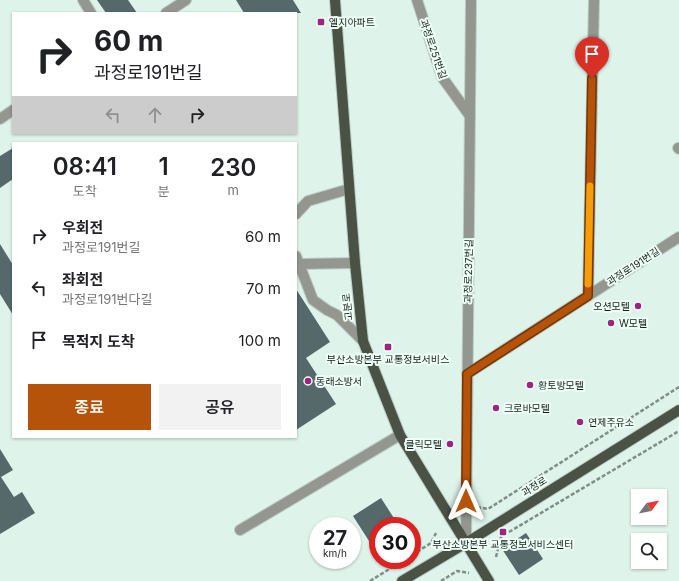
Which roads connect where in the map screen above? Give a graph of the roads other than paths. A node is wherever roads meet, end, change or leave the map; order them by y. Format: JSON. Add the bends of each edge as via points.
{"nodes":[{"id":1,"x":83,"y":0,"type":"edge"},
{"id":2,"x":186,"y":0,"type":"edge"},
{"id":3,"x":335,"y":0,"type":"edge"},
{"id":4,"x":417,"y":0,"type":"edge"},
{"id":5,"x":470,"y":0,"type":"edge"},
{"id":6,"x":594,"y":0,"type":"edge"},
{"id":7,"x":90,"y":12,"type":"edge"},
{"id":8,"x":168,"y":12,"type":"edge"},
{"id":9,"x":12,"y":111,"type":"edge"},
{"id":10,"x":470,"y":116,"type":"junction"},
{"id":11,"x":0,"y":119,"type":"edge"},
{"id":12,"x":349,"y":189,"type":"junction"},
{"id":13,"x":297,"y":213,"type":"edge"},
{"id":14,"x":679,"y":237,"type":"edge"},
{"id":15,"x":298,"y":260,"type":"edge"},
{"id":16,"x":355,"y":263,"type":"junction"},
{"id":17,"x":588,"y":296,"type":"junction"},
{"id":18,"x":363,"y":341,"type":"junction"},
{"id":19,"x":467,"y":374,"type":"junction"},
{"id":20,"x":679,"y":410,"type":"edge"},
{"id":21,"x":400,"y":434,"type":"junction"},
{"id":22,"x":240,"y":530,"type":"dead end"},
{"id":23,"x":466,"y":543,"type":"junction"},
{"id":24,"x":402,"y":581,"type":"edge"},
{"id":25,"x":489,"y":581,"type":"edge"}],
"edges":[{"from":1,"to":7,"type":"street"},
{"from":2,"to":8,"type":"street"},
{"from":3,"to":12,"type":"main road","name":"고분로"},
{"from":4,"to":10,"type":"street","name":"과정로251번길","via":[[442,77]]},
{"from":5,"to":10,"type":"street","name":"과정로237번길"},
{"from":6,"to":17,"type":"street"},
{"from":9,"to":11,"type":"street"},
{"from":10,"to":19,"type":"street","name":"과정로237번길"},
{"from":12,"to":13,"type":"street","via":[[308,201]]},
{"from":12,"to":16,"type":"main road","name":"고분로"},
{"from":14,"to":17,"type":"street","name":"과정로191번길"},
{"from":15,"to":16,"type":"street"},
{"from":15,"to":18,"type":"street","via":[[313,300],[337,315]]},
{"from":16,"to":18,"type":"main road","name":"고분로"},
{"from":17,"to":19,"type":"street","name":"과정로191번길"},
{"from":18,"to":21,"type":"main road","name":"고분로"},
{"from":19,"to":23,"type":"street","name":"과정로237번길"},
{"from":20,"to":23,"type":"main road","name":"과정로"},
{"from":21,"to":22,"type":"street"},
{"from":21,"to":23,"type":"main road","name":"고분로"},
{"from":23,"to":24,"type":"main road","name":"과정로"},
{"from":23,"to":25,"type":"main road","name":"고분로"}]}
